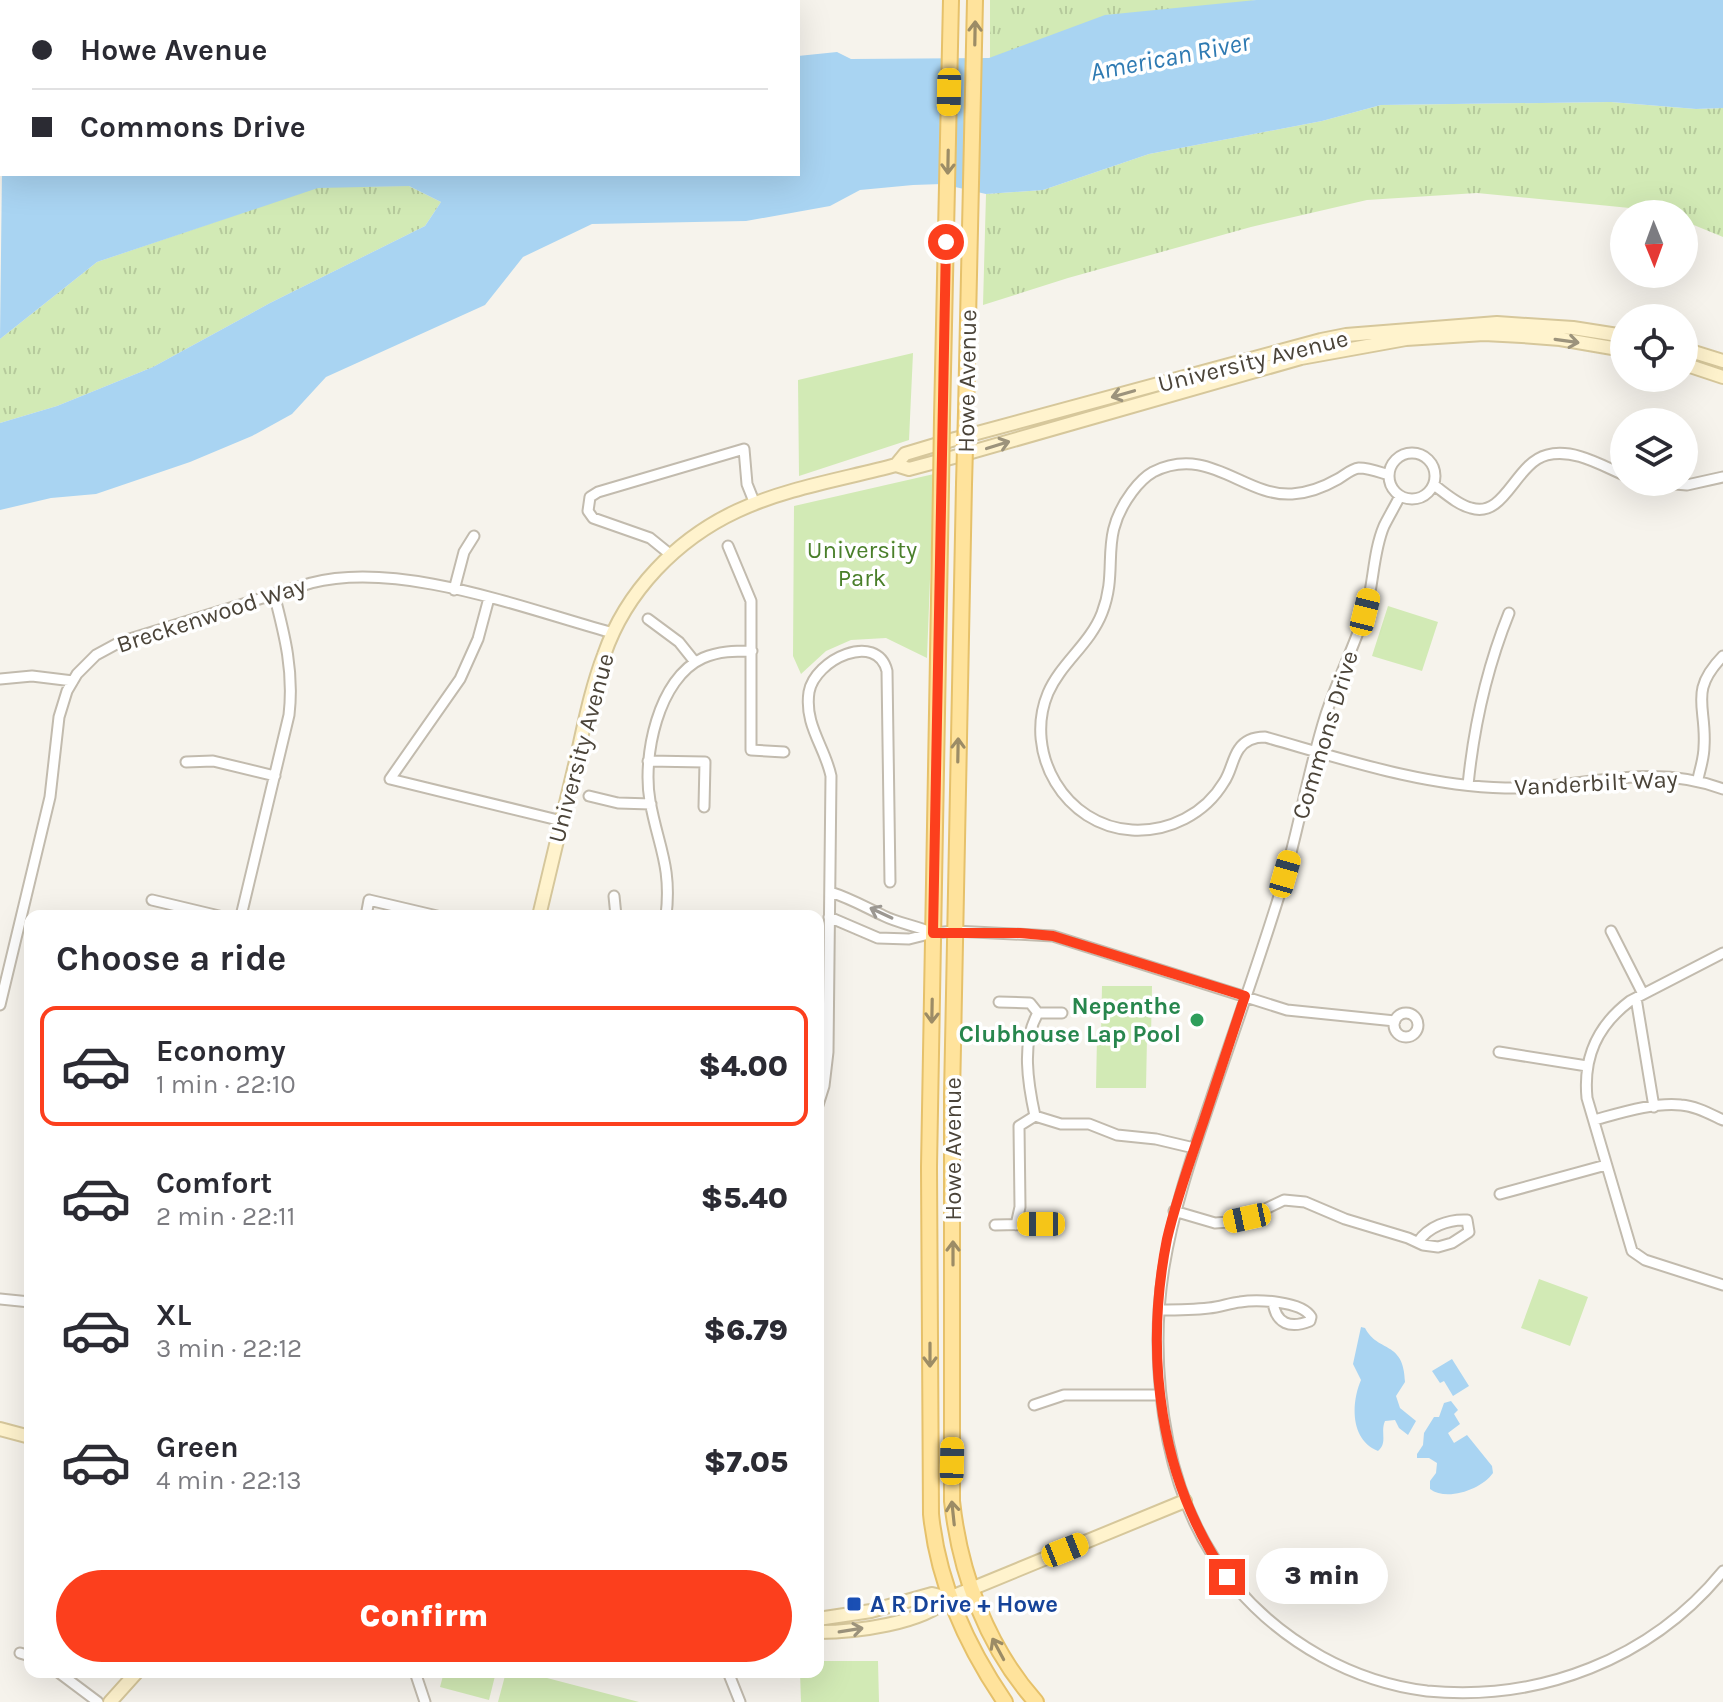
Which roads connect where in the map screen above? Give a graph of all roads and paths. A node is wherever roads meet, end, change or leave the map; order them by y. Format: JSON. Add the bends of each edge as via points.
{"nodes":[{"id":1,"x":951,"y":0,"type":"edge"},
{"id":2,"x":975,"y":0,"type":"edge"},
{"id":3,"x":1610,"y":334,"type":"edge"},
{"id":4,"x":1610,"y":348,"type":"edge"},
{"id":5,"x":1698,"y":353,"type":"edge"},
{"id":6,"x":1723,"y":361,"type":"edge"},
{"id":7,"x":1698,"y":369,"type":"edge"},
{"id":8,"x":1723,"y":377,"type":"edge"},
{"id":9,"x":896,"y":465,"type":"junction"},
{"id":10,"x":1610,"y":469,"type":"edge"},
{"id":11,"x":1389,"y":475,"type":"junction"},
{"id":12,"x":1723,"y":477,"type":"edge"},
{"id":13,"x":1698,"y":483,"type":"edge"},
{"id":14,"x":1434,"y":485,"type":"junction"},
{"id":15,"x":1400,"y":496,"type":"junction"},
{"id":16,"x":755,"y":504,"type":"junction"},
{"id":17,"x":474,"y":536,"type":"dead end"},
{"id":18,"x":728,"y":546,"type":"dead end"},
{"id":19,"x":671,"y":555,"type":"junction"},
{"id":20,"x":454,"y":590,"type":"junction"},
{"id":21,"x":274,"y":594,"type":"junction"},
{"id":22,"x":489,"y":598,"type":"junction"},
{"id":23,"x":1509,"y":613,"type":"dead end"},
{"id":24,"x":648,"y":619,"type":"dead end"},
{"id":25,"x":613,"y":633,"type":"junction"},
{"id":26,"x":752,"y":651,"type":"junction"},
{"id":27,"x":1723,"y":656,"type":"edge"},
{"id":28,"x":695,"y":662,"type":"junction"},
{"id":29,"x":0,"y":679,"type":"edge"},
{"id":30,"x":73,"y":681,"type":"junction"},
{"id":31,"x":1315,"y":751,"type":"junction"},
{"id":32,"x":784,"y":752,"type":"dead end"},
{"id":33,"x":648,"y":761,"type":"junction"},
{"id":34,"x":186,"y":762,"type":"dead end"},
{"id":35,"x":275,"y":776,"type":"junction"},
{"id":36,"x":1698,"y":779,"type":"junction"},
{"id":37,"x":1468,"y":785,"type":"junction"},
{"id":38,"x":1723,"y":789,"type":"edge"},
{"id":39,"x":589,"y":796,"type":"dead end"},
{"id":40,"x":651,"y":804,"type":"junction"},
{"id":41,"x":704,"y":807,"type":"dead end"},
{"id":42,"x":562,"y":821,"type":"junction"},
{"id":43,"x":890,"y":882,"type":"dead end"},
{"id":44,"x":830,"y":892,"type":"junction"},
{"id":45,"x":614,"y":896,"type":"dead end"},
{"id":46,"x":152,"y":900,"type":"dead end"},
{"id":47,"x":194,"y":910,"type":"edge"},
{"id":48,"x":242,"y":910,"type":"edge"},
{"id":49,"x":367,"y":910,"type":"edge"},
{"id":50,"x":412,"y":910,"type":"edge"},
{"id":51,"x":540,"y":910,"type":"edge"},
{"id":52,"x":615,"y":910,"type":"edge"},
{"id":53,"x":666,"y":910,"type":"edge"},
{"id":54,"x":829,"y":917,"type":"junction"},
{"id":55,"x":955,"y":931,"type":"junction"},
{"id":56,"x":1611,"y":931,"type":"dead end"},
{"id":57,"x":933,"y":933,"type":"junction"},
{"id":58,"x":1723,"y":953,"type":"edge"},
{"id":59,"x":1245,"y":996,"type":"junction"},
{"id":60,"x":1640,"y":996,"type":"junction"},
{"id":61,"x":999,"y":1002,"type":"dead end"},
{"id":62,"x":0,"y":1005,"type":"edge"},
{"id":63,"x":1038,"y":1013,"type":"junction"},
{"id":64,"x":1062,"y":1013,"type":"dead end"},
{"id":65,"x":1395,"y":1021,"type":"dead end"},
{"id":66,"x":1499,"y":1052,"type":"dead end"},
{"id":67,"x":1587,"y":1066,"type":"junction"},
{"id":68,"x":824,"y":1081,"type":"edge"},
{"id":69,"x":1654,"y":1107,"type":"junction"},
{"id":70,"x":1035,"y":1116,"type":"junction"},
{"id":71,"x":1594,"y":1120,"type":"junction"},
{"id":72,"x":1723,"y":1120,"type":"edge"},
{"id":73,"x":1194,"y":1148,"type":"junction"},
{"id":74,"x":1606,"y":1165,"type":"junction"},
{"id":75,"x":1500,"y":1194,"type":"dead end"},
{"id":76,"x":1174,"y":1211,"type":"junction"},
{"id":77,"x":1041,"y":1224,"type":"dead end"},
{"id":78,"x":995,"y":1225,"type":"dead end"},
{"id":79,"x":1016,"y":1225,"type":"junction"},
{"id":80,"x":1418,"y":1242,"type":"junction"},
{"id":81,"x":1722,"y":1282,"type":"edge"},
{"id":82,"x":0,"y":1299,"type":"edge"},
{"id":83,"x":24,"y":1301,"type":"edge"},
{"id":84,"x":1273,"y":1302,"type":"dead end"},
{"id":85,"x":1159,"y":1310,"type":"junction"},
{"id":86,"x":1161,"y":1395,"type":"junction"},
{"id":87,"x":1034,"y":1405,"type":"dead end"},
{"id":88,"x":0,"y":1429,"type":"edge"},
{"id":89,"x":24,"y":1435,"type":"edge"},
{"id":90,"x":1185,"y":1501,"type":"junction"},
{"id":91,"x":1723,"y":1571,"type":"edge"},
{"id":92,"x":971,"y":1589,"type":"junction"},
{"id":93,"x":949,"y":1598,"type":"junction"},
{"id":94,"x":824,"y":1618,"type":"edge"},
{"id":95,"x":824,"y":1632,"type":"edge"},
{"id":96,"x":66,"y":1678,"type":"edge"},
{"id":97,"x":132,"y":1678,"type":"edge"},
{"id":98,"x":417,"y":1678,"type":"edge"},
{"id":99,"x":730,"y":1678,"type":"edge"},
{"id":100,"x":98,"y":1702,"type":"edge"},
{"id":101,"x":110,"y":1702,"type":"edge"},
{"id":102,"x":425,"y":1702,"type":"edge"},
{"id":103,"x":740,"y":1702,"type":"edge"},
{"id":104,"x":1005,"y":1702,"type":"edge"},
{"id":105,"x":1036,"y":1702,"type":"edge"}],
"edges":[{"from":1,"to":57,"type":"main road","name":"Howe Avenue","one_way":true,"bridge":true},
{"from":55,"to":2,"type":"main road","name":"Howe Avenue","one_way":true,"bridge":true},
{"from":3,"to":9,"type":"street","name":"University Avenue","one_way":true,"via":[[1497,323],[1334,337],[913,451]]},
{"from":9,"to":4,"type":"street","name":"University Avenue","one_way":true,"via":[[909,469],[1301,358],[1406,339],[1509,335]]},
{"from":5,"to":6,"type":"street"},
{"from":7,"to":8,"type":"street"},
{"from":9,"to":16,"type":"street","name":"University Avenue"},
{"from":10,"to":14,"type":"street","via":[[1584,458],[1547,455],[1524,469],[1502,500],[1481,510],[1463,505]]},
{"from":11,"to":14,"type":"street","via":[[1395,460],[1418,453],[1435,469]]},
{"from":11,"to":15,"type":"street"},
{"from":11,"to":31,"type":"street","name":"Vanderbilt Way","via":[[1356,468],[1318,489],[1286,494],[1204,466],[1168,467],[1146,476],[1113,524],[1102,614],[1086,643],[1055,679],[1041,723],[1044,758],[1065,797],[1089,816],[1132,830],[1166,826],[1196,813],[1223,784],[1239,748],[1253,738]]},
{"from":12,"to":13,"type":"street"},
{"from":14,"to":15,"type":"street","via":[[1420,498]]},
{"from":15,"to":31,"type":"street","name":"Commons Drive","via":[[1384,526],[1365,612]]},
{"from":16,"to":19,"type":"street","name":"University Avenue","via":[[714,523]]},
{"from":16,"to":19,"type":"street","via":[[744,449],[590,497],[593,518],[650,538]]},
{"from":17,"to":20,"type":"street"},
{"from":18,"to":26,"type":"street","via":[[751,601]]},
{"from":19,"to":25,"type":"street","name":"University Avenue","via":[[640,588]]},
{"from":20,"to":21,"type":"street","name":"Breckenwood Way","via":[[369,576],[321,580]]},
{"from":20,"to":22,"type":"street","name":"Breckenwood Way"},
{"from":21,"to":30,"type":"street","name":"Breckenwood Way","via":[[120,642],[96,655]]},
{"from":21,"to":35,"type":"street","via":[[292,676]]},
{"from":22,"to":25,"type":"street","name":"Breckenwood Way"},
{"from":22,"to":42,"type":"street","via":[[460,679],[390,779]]},
{"from":23,"to":37,"type":"street","via":[[1487,672]]},
{"from":24,"to":28,"type":"street"},
{"from":25,"to":42,"type":"street","name":"University Avenue","via":[[596,678]]},
{"from":26,"to":28,"type":"street","via":[[715,654]]},
{"from":26,"to":32,"type":"street","via":[[751,750]]},
{"from":27,"to":36,"type":"street","via":[[1709,672],[1700,696],[1704,749]]},
{"from":28,"to":33,"type":"street","via":[[668,692]]},
{"from":29,"to":30,"type":"street"},
{"from":30,"to":62,"type":"street","name":"Breckenwood Way","via":[[62,704],[50,797]]},
{"from":31,"to":37,"type":"street","name":"Vanderbilt Way"},
{"from":31,"to":59,"type":"street","name":"Commons Drive","via":[[1287,867]]},
{"from":33,"to":40,"type":"street"},
{"from":33,"to":41,"type":"street","via":[[705,762]]},
{"from":34,"to":35,"type":"street","via":[[213,761]]},
{"from":35,"to":48,"type":"street"},
{"from":36,"to":37,"type":"street","name":"Vanderbilt Way","via":[[1647,775],[1540,787]]},
{"from":36,"to":38,"type":"street","name":"Vanderbilt Way"},
{"from":39,"to":40,"type":"street"},
{"from":40,"to":53,"type":"street","via":[[668,873]]},
{"from":42,"to":51,"type":"street","name":"University Avenue"},
{"from":43,"to":44,"type":"street","via":[[887,671],[876,654],[860,652],[826,664],[813,679],[809,696],[815,738],[831,776]]},
{"from":44,"to":54,"type":"street"},
{"from":57,"to":44,"type":"street","one_way":true},
{"from":45,"to":52,"type":"street"},
{"from":46,"to":47,"type":"street"},
{"from":49,"to":50,"type":"street","via":[[369,900]]},
{"from":54,"to":57,"type":"street","via":[[878,938]]},
{"from":54,"to":68,"type":"street"},
{"from":55,"to":57,"type":"street"},
{"from":55,"to":59,"type":"street","via":[[1053,936]]},
{"from":92,"to":55,"type":"main road","name":"Howe Avenue","one_way":true,"via":[[952,1501]]},
{"from":56,"to":60,"type":"street"},
{"from":57,"to":93,"type":"main road","name":"Howe Avenue","one_way":true,"via":[[931,1490],[933,1533]]},
{"from":58,"to":60,"type":"street"},
{"from":59,"to":65,"type":"street","via":[[1306,1013]]},
{"from":59,"to":73,"type":"street","name":"Commons Drive"},
{"from":60,"to":67,"type":"street","via":[[1606,1022]]},
{"from":60,"to":69,"type":"street"},
{"from":61,"to":63,"type":"street","via":[[1030,1003]]},
{"from":63,"to":64,"type":"street"},
{"from":63,"to":70,"type":"street","via":[[1030,1028],[1028,1087]]},
{"from":66,"to":67,"type":"street"},
{"from":67,"to":71,"type":"street","via":[[1587,1098]]},
{"from":69,"to":71,"type":"street"},
{"from":69,"to":72,"type":"street","via":[[1695,1107]]},
{"from":70,"to":73,"type":"street"},
{"from":70,"to":79,"type":"street","via":[[1019,1126]]},
{"from":71,"to":74,"type":"street"},
{"from":73,"to":76,"type":"street","name":"Commons Drive"},
{"from":74,"to":75,"type":"street"},
{"from":74,"to":81,"type":"street","via":[[1632,1251],[1645,1260]]},
{"from":76,"to":80,"type":"street","via":[[1215,1223],[1247,1218],[1284,1200],[1305,1202]]},
{"from":76,"to":85,"type":"street","name":"Commons Drive"},
{"from":77,"to":79,"type":"street"},
{"from":78,"to":79,"type":"street"},
{"from":80,"to":80,"type":"street","via":[[1438,1247],[1452,1243],[1469,1232],[1469,1223],[1444,1222]]},
{"from":82,"to":83,"type":"street"},
{"from":84,"to":85,"type":"street"},
{"from":85,"to":86,"type":"street","name":"Commons Drive"},
{"from":86,"to":87,"type":"street","via":[[1064,1395]]},
{"from":86,"to":90,"type":"street","name":"Commons Drive"},
{"from":88,"to":89,"type":"street"},
{"from":90,"to":91,"type":"street","name":"Commons Drive","via":[[1209,1551],[1262,1615],[1313,1652],[1360,1674],[1421,1690],[1497,1692],[1586,1671],[1656,1634]]},
{"from":90,"to":92,"type":"street"},
{"from":92,"to":93,"type":"street"},
{"from":105,"to":92,"type":"main road","name":"Howe Avenue","one_way":true,"via":[[1000,1653]]},
{"from":93,"to":94,"type":"street","via":[[932,1594]]},
{"from":95,"to":93,"type":"street","one_way":true,"via":[[884,1624],[937,1609]]},
{"from":93,"to":104,"type":"main road","name":"Howe Avenue","via":[[978,1661]]},
{"from":96,"to":100,"type":"street"},
{"from":97,"to":101,"type":"street"},
{"from":98,"to":102,"type":"street"},
{"from":99,"to":103,"type":"street"}]}
